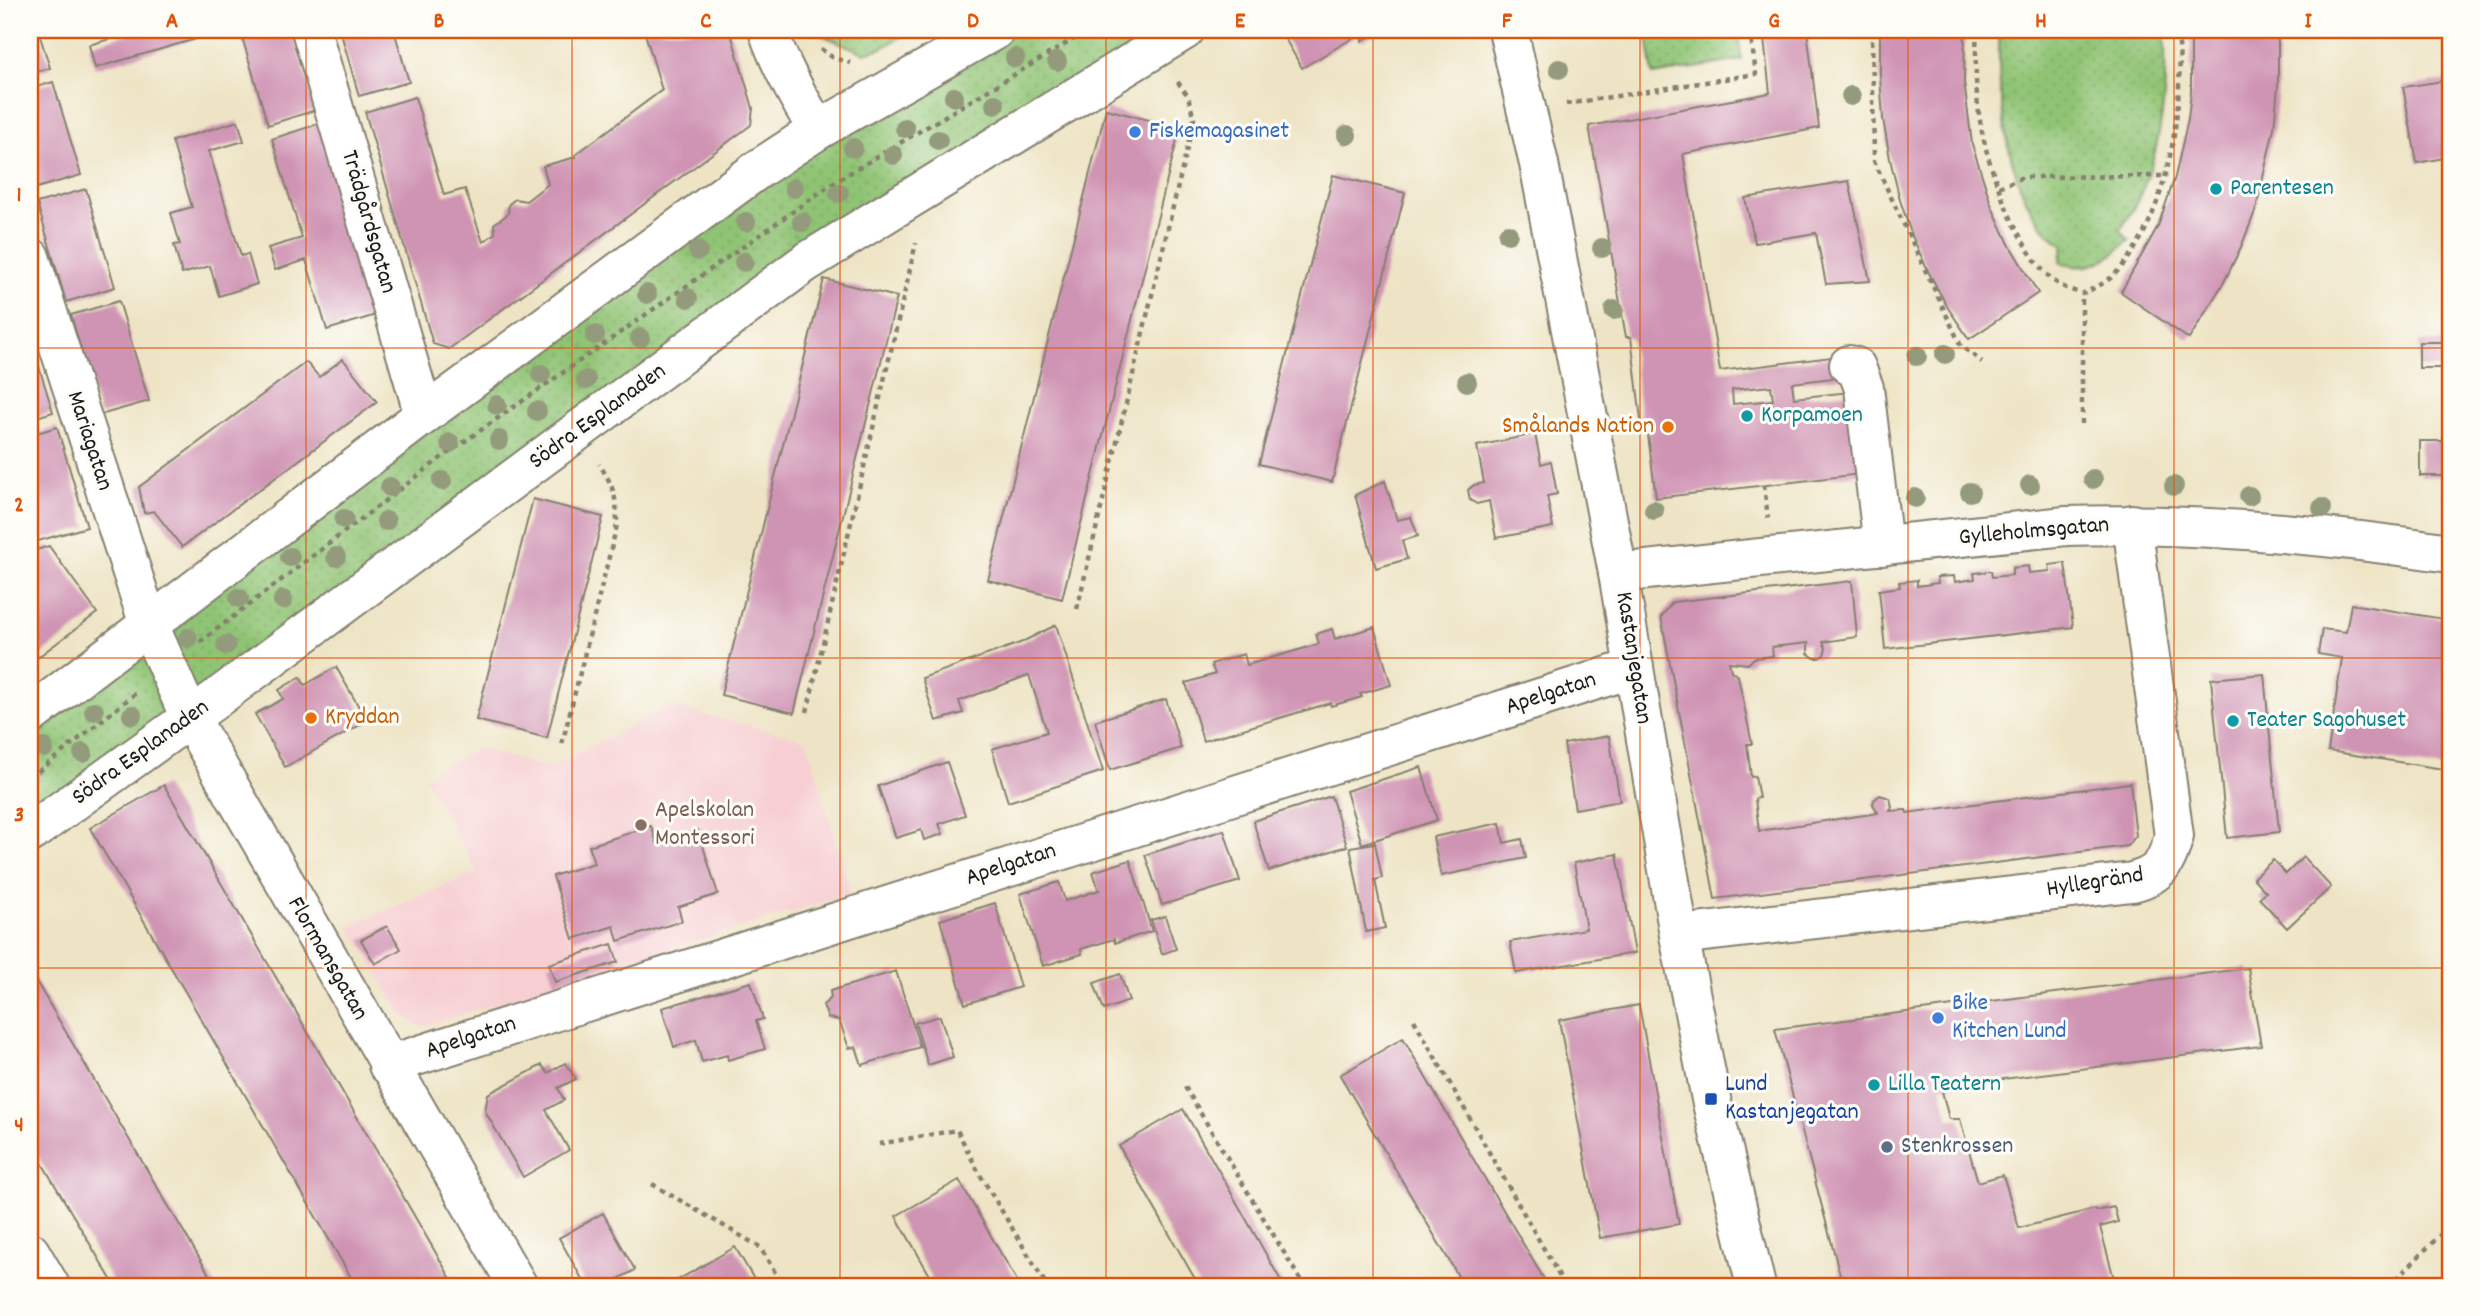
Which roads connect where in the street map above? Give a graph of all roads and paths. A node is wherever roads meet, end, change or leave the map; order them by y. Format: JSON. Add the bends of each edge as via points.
{"nodes":[{"id":1,"x":311,"y":30,"type":"edge"},
{"id":2,"x":995,"y":30,"type":"edge"},
{"id":3,"x":1089,"y":30,"type":"edge"},
{"id":4,"x":1508,"y":30,"type":"edge"},
{"id":5,"x":1750,"y":30,"type":"edge"},
{"id":6,"x":1872,"y":30,"type":"edge"},
{"id":7,"x":1977,"y":30,"type":"edge"},
{"id":8,"x":2178,"y":30,"type":"edge"},
{"id":9,"x":1171,"y":39,"type":"edge"},
{"id":10,"x":771,"y":40,"type":"edge"},
{"id":11,"x":860,"y":64,"type":"dead end"},
{"id":12,"x":1539,"y":109,"type":"junction"},
{"id":13,"x":818,"y":130,"type":"junction"},
{"id":14,"x":2164,"y":176,"type":"junction"},
{"id":15,"x":929,"y":187,"type":"junction"},
{"id":16,"x":1999,"y":187,"type":"junction"},
{"id":17,"x":30,"y":257,"type":"edge"},
{"id":18,"x":2082,"y":294,"type":"junction"},
{"id":19,"x":1982,"y":362,"type":"dead end"},
{"id":20,"x":1849,"y":365,"type":"dead end"},
{"id":21,"x":424,"y":415,"type":"junction"},
{"id":22,"x":2082,"y":424,"type":"dead end"},
{"id":23,"x":576,"y":432,"type":"junction"},
{"id":24,"x":1764,"y":485,"type":"dead end"},
{"id":25,"x":1768,"y":519,"type":"dead end"},
{"id":26,"x":2132,"y":524,"type":"junction"},
{"id":27,"x":1883,"y":546,"type":"junction"},
{"id":28,"x":2450,"y":553,"type":"edge"},
{"id":29,"x":1618,"y":573,"type":"junction"},
{"id":30,"x":1077,"y":609,"type":"dead end"},
{"id":31,"x":149,"y":625,"type":"junction"},
{"id":32,"x":167,"y":668,"type":"junction"},
{"id":33,"x":1634,"y":668,"type":"junction"},
{"id":34,"x":807,"y":712,"type":"dead end"},
{"id":35,"x":30,"y":715,"type":"edge"},
{"id":36,"x":190,"y":718,"type":"junction"},
{"id":37,"x":562,"y":744,"type":"dead end"},
{"id":38,"x":43,"y":757,"type":"dead end"},
{"id":39,"x":55,"y":759,"type":"junction"},
{"id":40,"x":30,"y":778,"type":"edge"},
{"id":41,"x":30,"y":833,"type":"edge"},
{"id":42,"x":1679,"y":935,"type":"junction"},
{"id":43,"x":1414,"y":1020,"type":"dead end"},
{"id":44,"x":388,"y":1065,"type":"junction"},
{"id":45,"x":1185,"y":1087,"type":"dead end"},
{"id":46,"x":878,"y":1144,"type":"dead end"},
{"id":47,"x":652,"y":1184,"type":"dead end"},
{"id":48,"x":2450,"y":1225,"type":"edge"},
{"id":49,"x":30,"y":1252,"type":"edge"},
{"id":50,"x":50,"y":1286,"type":"edge"},
{"id":51,"x":518,"y":1286,"type":"edge"},
{"id":52,"x":783,"y":1286,"type":"edge"},
{"id":53,"x":1047,"y":1286,"type":"edge"},
{"id":54,"x":1304,"y":1286,"type":"edge"},
{"id":55,"x":1565,"y":1286,"type":"edge"},
{"id":56,"x":1756,"y":1286,"type":"edge"},
{"id":57,"x":2389,"y":1286,"type":"edge"}],
"edges":[{"from":1,"to":21,"type":"street","name":"Trädgårdsgatan"},
{"from":2,"to":13,"type":"street"},
{"from":3,"to":32,"type":"path","via":[[810,200],[441,458]]},
{"from":4,"to":12,"type":"street","name":"Kastanjegatan"},
{"from":5,"to":12,"type":"path","via":[[1756,74]]},
{"from":6,"to":19,"type":"path","via":[[1874,161],[1961,346]]},
{"from":7,"to":16,"type":"path","via":[[1975,67],[1981,128]]},
{"from":8,"to":14,"type":"path","via":[[2180,96]]},
{"from":9,"to":15,"type":"street","name":"Södra Esplanaden"},
{"from":9,"to":30,"type":"path","via":[[1194,119]]},
{"from":10,"to":11,"type":"path","via":[[807,40],[832,57]]},
{"from":10,"to":13,"type":"street"},
{"from":12,"to":29,"type":"street","name":"Kastanjegatan"},
{"from":13,"to":21,"type":"street"},
{"from":14,"to":16,"type":"path","via":[[2023,177]]},
{"from":14,"to":18,"type":"path","via":[[2151,218],[2134,251],[2112,277]]},
{"from":15,"to":23,"type":"street","name":"Södra Esplanaden","via":[[805,263]]},
{"from":15,"to":34,"type":"path"},
{"from":16,"to":18,"type":"path","via":[[2033,259],[2057,283]]},
{"from":17,"to":31,"type":"street","name":"Mariagatan"},
{"from":18,"to":22,"type":"path"},
{"from":20,"to":27,"type":"street","via":[[1856,367],[1864,388]]},
{"from":21,"to":31,"type":"street"},
{"from":23,"to":36,"type":"street","name":"Södra Esplanaden"},
{"from":23,"to":37,"type":"path","via":[[608,478],[617,500],[617,525]]},
{"from":24,"to":25,"type":"path"},
{"from":26,"to":27,"type":"street","name":"Gylleholmsgatan","via":[[2066,526]]},
{"from":26,"to":28,"type":"street","name":"Gylleholmsgatan","via":[[2362,540]]},
{"from":26,"to":42,"type":"street","name":"Hyllegränd","via":[[2174,836],[2157,872],[2132,882]]},
{"from":27,"to":29,"type":"street","name":"Gylleholmsgatan"},
{"from":29,"to":33,"type":"street","name":"Kastanjegatan"},
{"from":31,"to":32,"type":"street","name":"Flormansgatan"},
{"from":31,"to":35,"type":"street"},
{"from":32,"to":36,"type":"street","name":"Flormansgatan"},
{"from":32,"to":39,"type":"path"},
{"from":33,"to":42,"type":"street","name":"Kastanjegatan"},
{"from":33,"to":44,"type":"street","name":"Apelgatan"},
{"from":36,"to":41,"type":"street","name":"Södra Esplanaden"},
{"from":36,"to":44,"type":"street","name":"Flormansgatan"},
{"from":38,"to":39,"type":"path"},
{"from":39,"to":40,"type":"path"},
{"from":42,"to":56,"type":"street","name":"Kastanjegatan","via":[[1711,1099]]},
{"from":43,"to":55,"type":"path"},
{"from":44,"to":51,"type":"street","name":"Flormansgatan"},
{"from":45,"to":54,"type":"path"},
{"from":46,"to":53,"type":"path","via":[[957,1130]]},
{"from":47,"to":52,"type":"path","via":[[760,1247]]},
{"from":48,"to":57,"type":"path"},
{"from":49,"to":50,"type":"street"}]}
